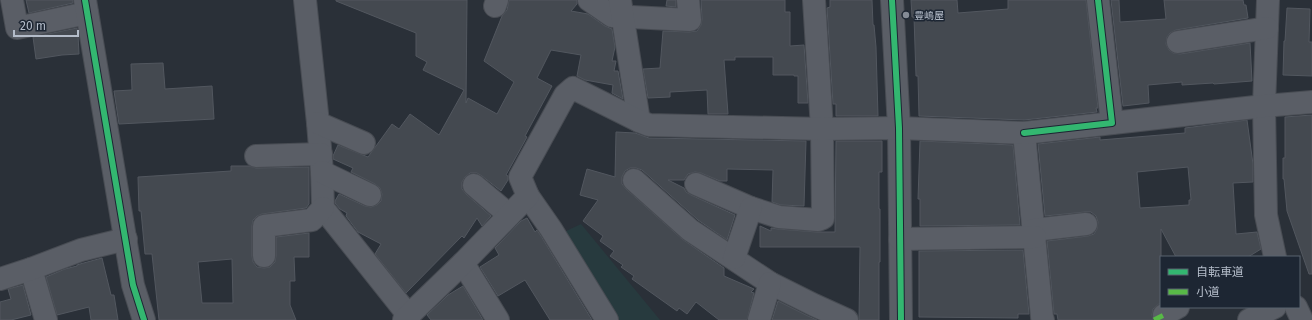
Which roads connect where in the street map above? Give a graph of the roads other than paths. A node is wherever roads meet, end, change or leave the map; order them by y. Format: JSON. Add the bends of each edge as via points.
{"nodes":[{"id":1,"x":12,"y":0,"type":"edge"},
{"id":2,"x":305,"y":0,"type":"edge"},
{"id":3,"x":589,"y":0,"type":"edge"},
{"id":4,"x":688,"y":0,"type":"edge"},
{"id":5,"x":814,"y":0,"type":"edge"},
{"id":6,"x":892,"y":0,"type":"edge"},
{"id":7,"x":1098,"y":0,"type":"edge"},
{"id":8,"x":1268,"y":0,"type":"edge"},
{"id":9,"x":86,"y":6,"type":"edge"},
{"id":10,"x":621,"y":9,"type":"edge"},
{"id":11,"x":1267,"y":28,"type":"junction"},
{"id":12,"x":1178,"y":42,"type":"dead end"},
{"id":13,"x":1312,"y":102,"type":"edge"},
{"id":14,"x":1264,"y":106,"type":"junction"},
{"id":15,"x":639,"y":121,"type":"junction"},
{"id":16,"x":318,"y":123,"type":"junction"},
{"id":17,"x":1112,"y":123,"type":"junction"},
{"id":18,"x":899,"y":128,"type":"junction"},
{"id":19,"x":822,"y":129,"type":"junction"},
{"id":20,"x":1024,"y":133,"type":"junction"},
{"id":21,"x":364,"y":143,"type":"dead end"},
{"id":22,"x":256,"y":156,"type":"dead end"},
{"id":23,"x":321,"y":163,"type":"junction"},
{"id":24,"x":634,"y":180,"type":"dead end"},
{"id":25,"x":696,"y":184,"type":"dead end"},
{"id":26,"x":474,"y":185,"type":"dead end"},
{"id":27,"x":370,"y":195,"type":"dead end"},
{"id":28,"x":528,"y":196,"type":"junction"},
{"id":29,"x":323,"y":208,"type":"junction"},
{"id":30,"x":751,"y":208,"type":"junction"},
{"id":31,"x":509,"y":215,"type":"junction"},
{"id":32,"x":1086,"y":224,"type":"dead end"},
{"id":33,"x":1034,"y":233,"type":"junction"},
{"id":34,"x":126,"y":239,"type":"junction"},
{"id":35,"x":900,"y":239,"type":"junction"},
{"id":36,"x":264,"y":256,"type":"dead end"},
{"id":37,"x":1272,"y":256,"type":"edge"},
{"id":38,"x":734,"y":258,"type":"junction"},
{"id":39,"x":463,"y":263,"type":"junction"},
{"id":40,"x":31,"y":269,"type":"junction"},
{"id":41,"x":0,"y":279,"type":"edge"},
{"id":42,"x":770,"y":283,"type":"junction"},
{"id":43,"x":1272,"y":308,"type":"edge"},
{"id":44,"x":1296,"y":308,"type":"edge"},
{"id":45,"x":406,"y":318,"type":"edge"},
{"id":46,"x":838,"y":318,"type":"edge"},
{"id":47,"x":46,"y":320,"type":"edge"},
{"id":48,"x":144,"y":320,"type":"edge"},
{"id":49,"x":498,"y":320,"type":"edge"},
{"id":50,"x":606,"y":320,"type":"edge"},
{"id":51,"x":759,"y":320,"type":"edge"},
{"id":52,"x":900,"y":320,"type":"edge"},
{"id":53,"x":1043,"y":320,"type":"edge"},
{"id":54,"x":1249,"y":320,"type":"edge"},
{"id":55,"x":1302,"y":320,"type":"edge"}],
"edges":[{"from":1,"to":9,"type":"street","via":[[18,28]]},
{"from":2,"to":16,"type":"street"},
{"from":3,"to":10,"type":"street","via":[[612,16]]},
{"from":4,"to":10,"type":"street","via":[[690,20]]},
{"from":5,"to":19,"type":"street"},
{"from":6,"to":18,"type":"street"},
{"from":7,"to":17,"type":"street"},
{"from":8,"to":11,"type":"street"},
{"from":9,"to":34,"type":"street"},
{"from":10,"to":15,"type":"street"},
{"from":11,"to":12,"type":"street"},
{"from":11,"to":14,"type":"street"},
{"from":13,"to":14,"type":"street"},
{"from":14,"to":17,"type":"street"},
{"from":14,"to":37,"type":"street","via":[[1266,215]]},
{"from":15,"to":19,"type":"street","via":[[649,125]]},
{"from":15,"to":28,"type":"street","via":[[573,88],[565,95],[520,176]]},
{"from":16,"to":21,"type":"street"},
{"from":16,"to":23,"type":"street"},
{"from":17,"to":20,"type":"street"},
{"from":18,"to":19,"type":"street"},
{"from":18,"to":20,"type":"street"},
{"from":18,"to":35,"type":"street"},
{"from":19,"to":30,"type":"street","via":[[823,218],[818,220],[779,217]]},
{"from":20,"to":33,"type":"street"},
{"from":22,"to":23,"type":"street"},
{"from":23,"to":27,"type":"street"},
{"from":23,"to":29,"type":"street"},
{"from":24,"to":38,"type":"street","via":[[690,230]]},
{"from":25,"to":30,"type":"street"},
{"from":26,"to":31,"type":"street"},
{"from":28,"to":31,"type":"street"},
{"from":28,"to":50,"type":"street"},
{"from":29,"to":36,"type":"street","via":[[312,220],[264,226]]},
{"from":29,"to":45,"type":"street"},
{"from":30,"to":38,"type":"street"},
{"from":31,"to":39,"type":"street"},
{"from":32,"to":33,"type":"street"},
{"from":33,"to":35,"type":"street"},
{"from":33,"to":53,"type":"street"},
{"from":34,"to":40,"type":"street","via":[[81,250]]},
{"from":34,"to":48,"type":"street","via":[[133,285]]},
{"from":35,"to":52,"type":"street"},
{"from":38,"to":42,"type":"street"},
{"from":39,"to":45,"type":"street"},
{"from":39,"to":49,"type":"street"},
{"from":40,"to":41,"type":"street"},
{"from":40,"to":47,"type":"street"},
{"from":42,"to":46,"type":"street"},
{"from":42,"to":51,"type":"street"},
{"from":43,"to":54,"type":"street"},
{"from":44,"to":55,"type":"street"}]}
